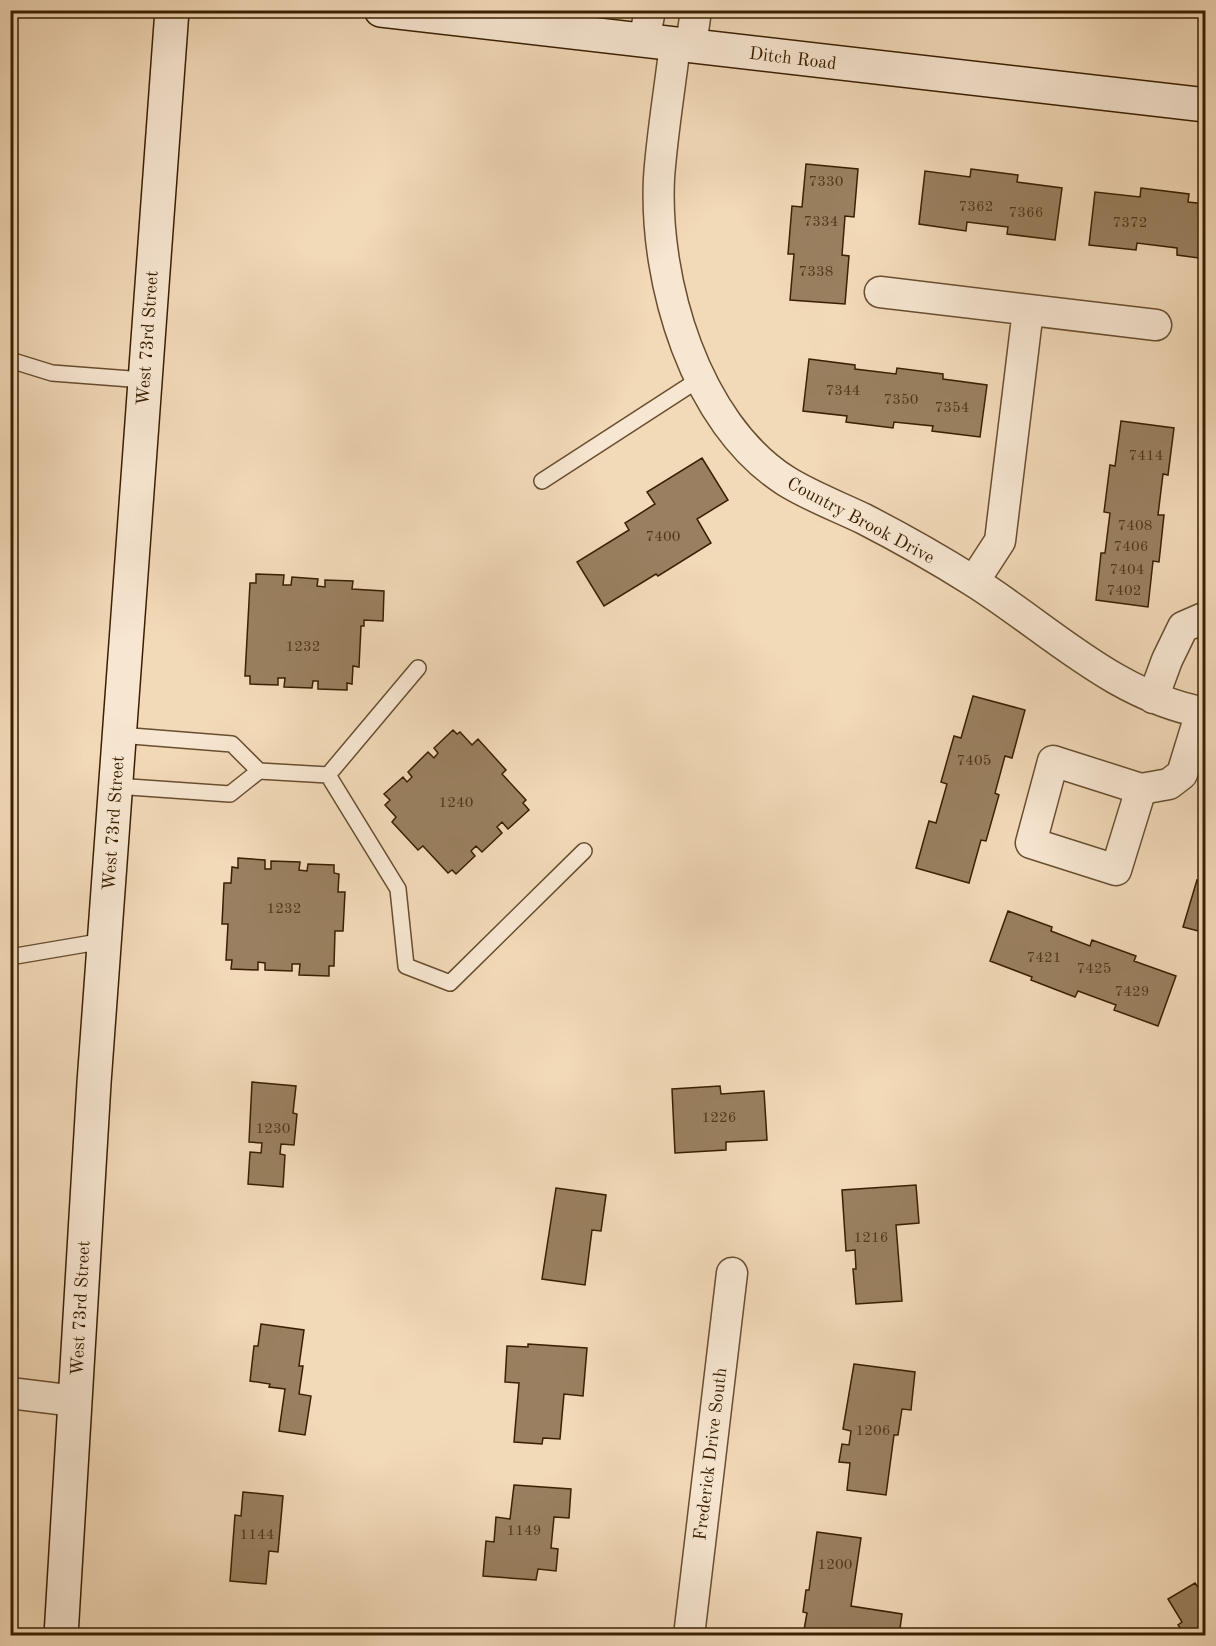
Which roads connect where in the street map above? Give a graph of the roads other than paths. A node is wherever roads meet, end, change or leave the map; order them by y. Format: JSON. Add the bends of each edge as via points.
{"nodes":[{"id":1,"x":172,"y":10,"type":"edge"},
{"id":2,"x":381,"y":10,"type":"edge"},
{"id":3,"x":696,"y":10,"type":"edge"},
{"id":4,"x":665,"y":35,"type":"edge"},
{"id":5,"x":1206,"y":105,"type":"edge"},
{"id":6,"x":880,"y":292,"type":"dead end"},
{"id":7,"x":1028,"y":310,"type":"junction"},
{"id":8,"x":1156,"y":325,"type":"dead end"},
{"id":9,"x":10,"y":360,"type":"edge"},
{"id":10,"x":701,"y":378,"type":"junction"},
{"id":11,"x":144,"y":380,"type":"junction"},
{"id":12,"x":542,"y":481,"type":"dead end"},
{"id":13,"x":974,"y":581,"type":"junction"},
{"id":14,"x":1206,"y":617,"type":"edge"},
{"id":15,"x":418,"y":668,"type":"dead end"},
{"id":16,"x":1153,"y":698,"type":"junction"},
{"id":17,"x":1204,"y":713,"type":"edge"},
{"id":18,"x":119,"y":735,"type":"junction"},
{"id":19,"x":259,"y":771,"type":"junction"},
{"id":20,"x":328,"y":775,"type":"junction"},
{"id":21,"x":115,"y":786,"type":"junction"},
{"id":22,"x":1141,"y":789,"type":"dead end"},
{"id":23,"x":584,"y":851,"type":"dead end"},
{"id":24,"x":105,"y":940,"type":"junction"},
{"id":25,"x":10,"y":957,"type":"edge"},
{"id":26,"x":732,"y":1273,"type":"dead end"},
{"id":27,"x":10,"y":1393,"type":"edge"},
{"id":28,"x":75,"y":1401,"type":"junction"},
{"id":29,"x":61,"y":1635,"type":"edge"},
{"id":30,"x":689,"y":1635,"type":"edge"}],
"edges":[{"from":1,"to":11,"type":"main road","name":"West 73rd Street"},
{"from":2,"to":4,"type":"main road","name":"Ditch Road"},
{"from":3,"to":4,"type":"street","name":"Country Brook Drive"},
{"from":4,"to":5,"type":"main road","name":"Ditch Road"},
{"from":4,"to":10,"type":"street","name":"Country Brook Drive","via":[[659,178],[661,236],[669,292]]},
{"from":6,"to":7,"type":"street"},
{"from":7,"to":8,"type":"street"},
{"from":7,"to":13,"type":"street","via":[[1000,541]]},
{"from":9,"to":11,"type":"lane","via":[[52,373]]},
{"from":10,"to":12,"type":"lane"},
{"from":10,"to":13,"type":"street","name":"Country Brook Drive","via":[[725,423],[743,445],[786,481],[887,531]]},
{"from":11,"to":18,"type":"main road","name":"West 73rd Street"},
{"from":13,"to":16,"type":"street","name":"Country Brook Drive","via":[[1097,668]]},
{"from":14,"to":16,"type":"street","via":[[1183,627]]},
{"from":15,"to":20,"type":"lane"},
{"from":16,"to":17,"type":"street","name":"Country Brook Drive"},
{"from":17,"to":22,"type":"street","name":"Country Brook Drive","via":[[1182,774],[1169,784]]},
{"from":18,"to":19,"type":"lane","via":[[232,744]]},
{"from":18,"to":21,"type":"main road","name":"West 73rd Street"},
{"from":19,"to":20,"type":"lane"},
{"from":19,"to":21,"type":"lane","via":[[230,794]]},
{"from":20,"to":23,"type":"lane","via":[[398,889],[406,966],[450,982]]},
{"from":21,"to":24,"type":"main road","name":"West 73rd Street"},
{"from":24,"to":25,"type":"lane"},
{"from":24,"to":28,"type":"main road","name":"West 73rd Street"},
{"from":26,"to":30,"type":"street","name":"Frederick Drive South"},
{"from":27,"to":28,"type":"street"},
{"from":28,"to":29,"type":"main road","name":"West 73rd Street"}]}
